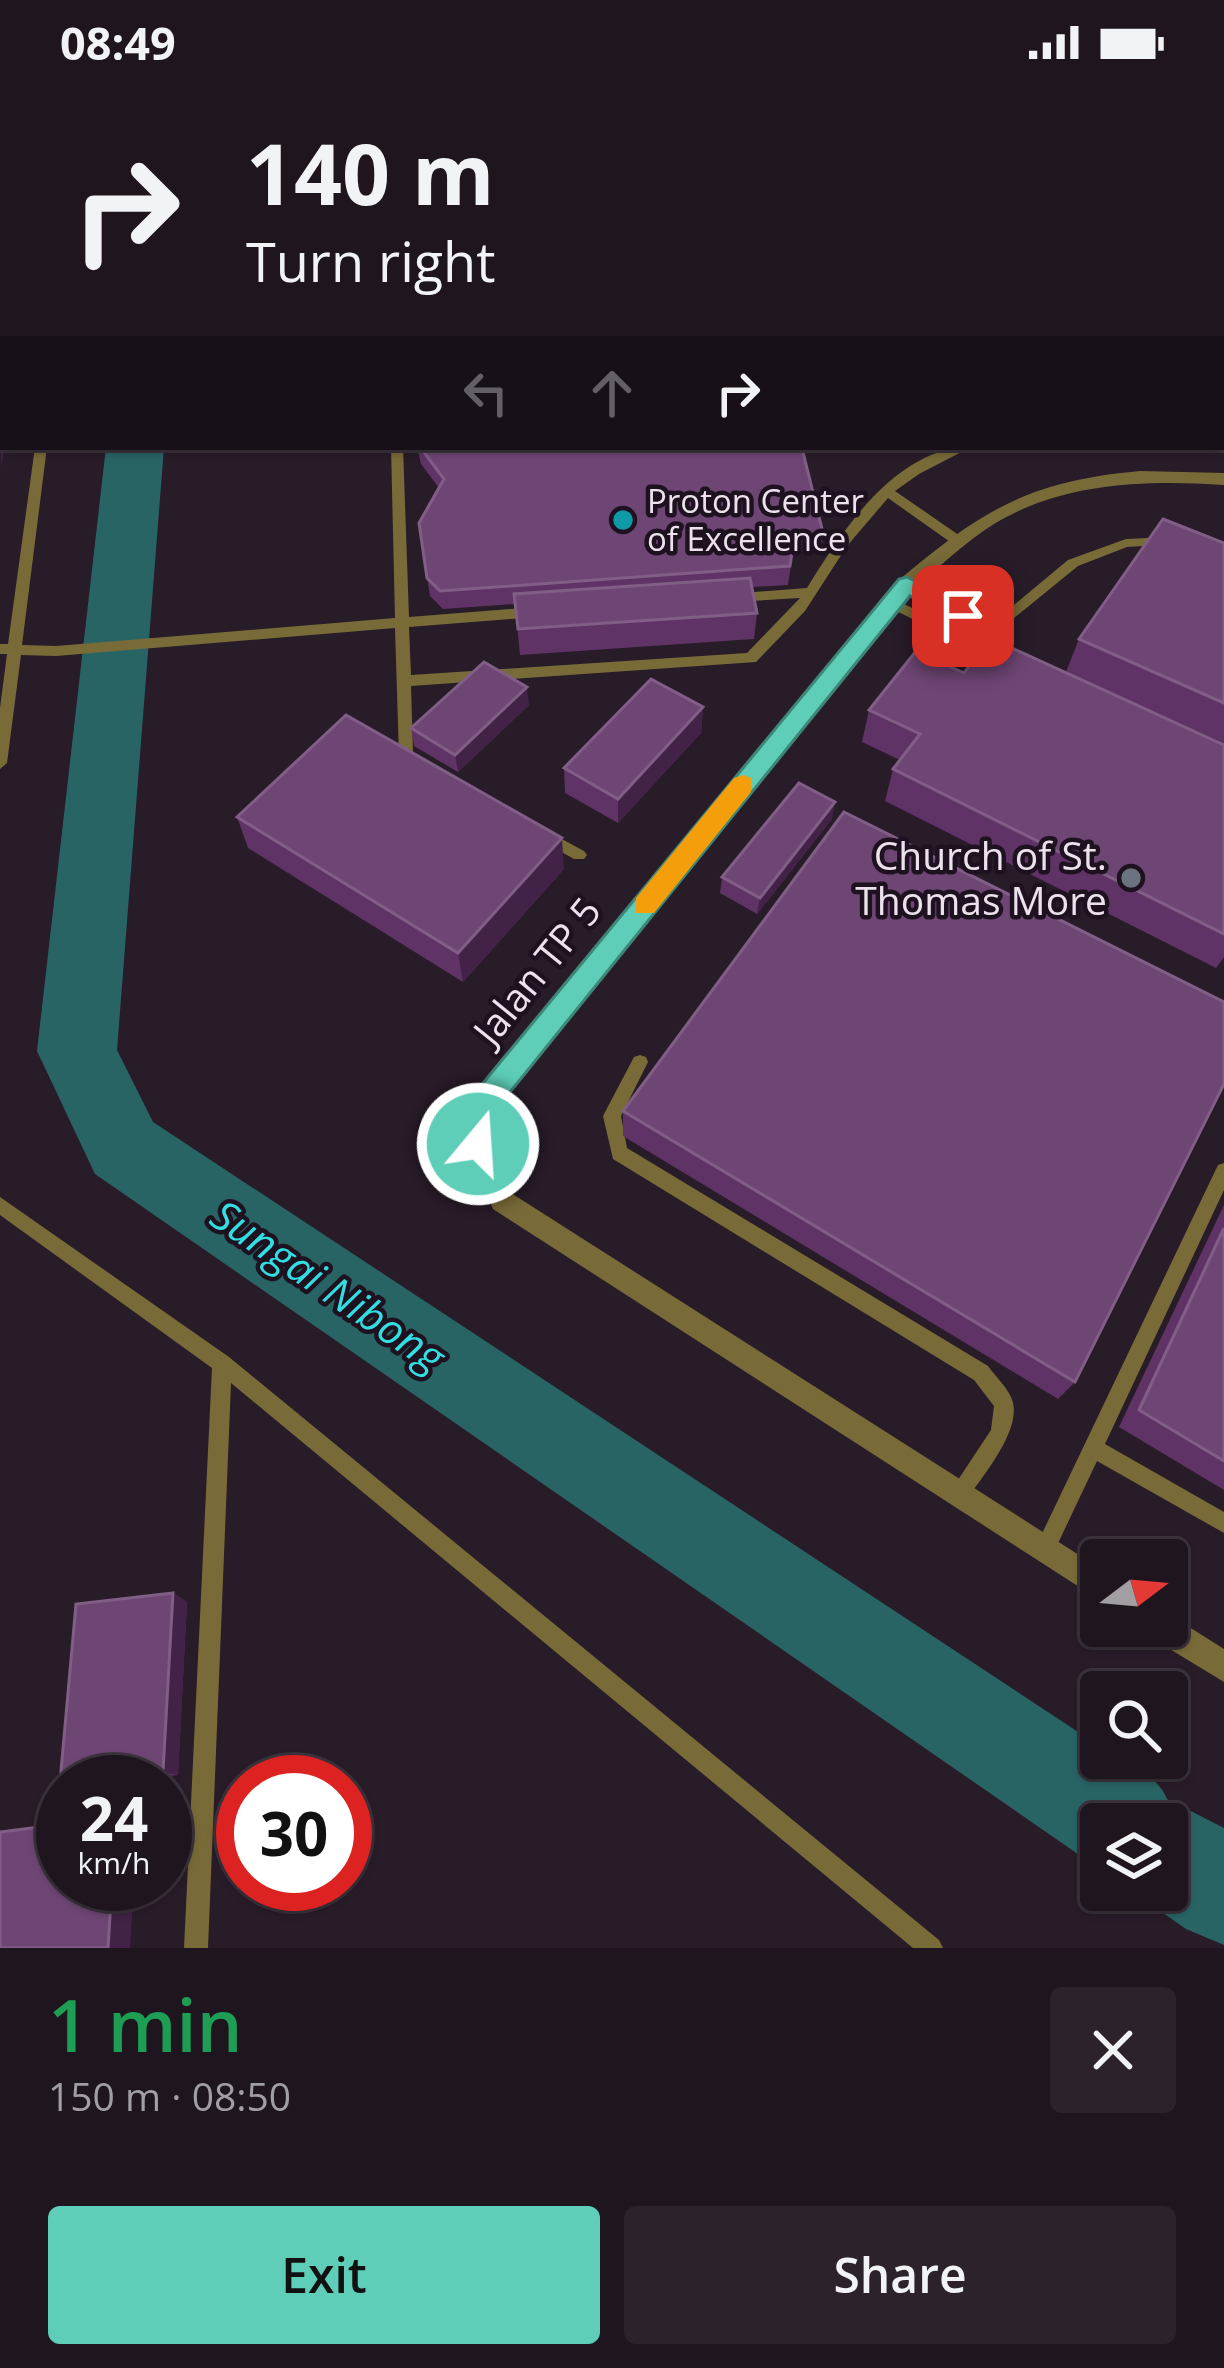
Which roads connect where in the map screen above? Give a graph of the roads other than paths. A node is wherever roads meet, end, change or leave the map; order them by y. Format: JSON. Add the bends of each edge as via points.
{"nodes":[{"id":1,"x":41,"y":450,"type":"edge"},
{"id":2,"x":397,"y":450,"type":"edge"},
{"id":3,"x":958,"y":450,"type":"edge"},
{"id":4,"x":1224,"y":479,"type":"edge"},
{"id":5,"x":886,"y":491,"type":"junction"},
{"id":6,"x":1184,"y":540,"type":"edge"},
{"id":7,"x":958,"y":541,"type":"junction"},
{"id":8,"x":812,"y":592,"type":"junction"},
{"id":9,"x":899,"y":594,"type":"junction"},
{"id":10,"x":716,"y":599,"type":"edge"},
{"id":11,"x":549,"y":611,"type":"edge"},
{"id":12,"x":406,"y":622,"type":"junction"},
{"id":13,"x":0,"y":649,"type":"edge"},
{"id":14,"x":18,"y":650,"type":"junction"},
{"id":15,"x":1016,"y":663,"type":"edge"},
{"id":16,"x":406,"y":681,"type":"junction"},
{"id":17,"x":0,"y":763,"type":"edge"},
{"id":18,"x":438,"y":776,"type":"edge"},
{"id":19,"x":518,"y":821,"type":"edge"},
{"id":20,"x":579,"y":855,"type":"dead end"},
{"id":21,"x":640,"y":1062,"type":"dead end"},
{"id":22,"x":1224,"y":1171,"type":"edge"},
{"id":23,"x":0,"y":1204,"type":"edge"},
{"id":24,"x":222,"y":1364,"type":"junction"},
{"id":25,"x":1093,"y":1448,"type":"junction"},
{"id":26,"x":960,"y":1492,"type":"junction"},
{"id":27,"x":1224,"y":1523,"type":"edge"},
{"id":28,"x":1045,"y":1549,"type":"junction"},
{"id":29,"x":1080,"y":1572,"type":"edge"},
{"id":30,"x":1188,"y":1644,"type":"edge"},
{"id":31,"x":1224,"y":1667,"type":"edge"},
{"id":32,"x":196,"y":1948,"type":"edge"},
{"id":33,"x":931,"y":1948,"type":"edge"}],
"edges":[{"from":1,"to":14,"type":"lane"},
{"from":2,"to":12,"type":"lane"},
{"from":3,"to":5,"type":"lane"},
{"from":4,"to":7,"type":"street","name":"Jalan TP 5","via":[[1133,478],[1073,488],[1003,511]]},
{"from":5,"to":7,"type":"lane"},
{"from":5,"to":8,"type":"lane","via":[[831,551]]},
{"from":6,"to":9,"type":"lane","via":[[1126,543],[1073,563],[992,631]]},
{"from":7,"to":9,"type":"street","name":"Jalan TP 5"},
{"from":8,"to":10,"type":"lane"},
{"from":8,"to":16,"type":"lane","via":[[751,658]]},
{"from":9,"to":15,"type":"lane"},
{"from":9,"to":26,"type":"street","name":"Jalan TP 5","via":[[484,1103],[478,1144],[502,1201]]},
{"from":11,"to":12,"type":"lane"},
{"from":12,"to":14,"type":"lane"},
{"from":12,"to":16,"type":"lane"},
{"from":13,"to":14,"type":"lane"},
{"from":14,"to":17,"type":"lane"},
{"from":16,"to":18,"type":"lane","via":[[406,756]]},
{"from":19,"to":20,"type":"lane"},
{"from":21,"to":26,"type":"lane","via":[[612,1116],[620,1153],[981,1373],[1004,1403],[1000,1433]]},
{"from":22,"to":25,"type":"lane"},
{"from":23,"to":24,"type":"lane"},
{"from":24,"to":32,"type":"lane"},
{"from":24,"to":33,"type":"lane"},
{"from":25,"to":27,"type":"lane"},
{"from":25,"to":28,"type":"lane"},
{"from":26,"to":28,"type":"street","name":"Jalan TP 5"},
{"from":28,"to":29,"type":"street","name":"Jalan TP 5"},
{"from":30,"to":31,"type":"street"}]}
